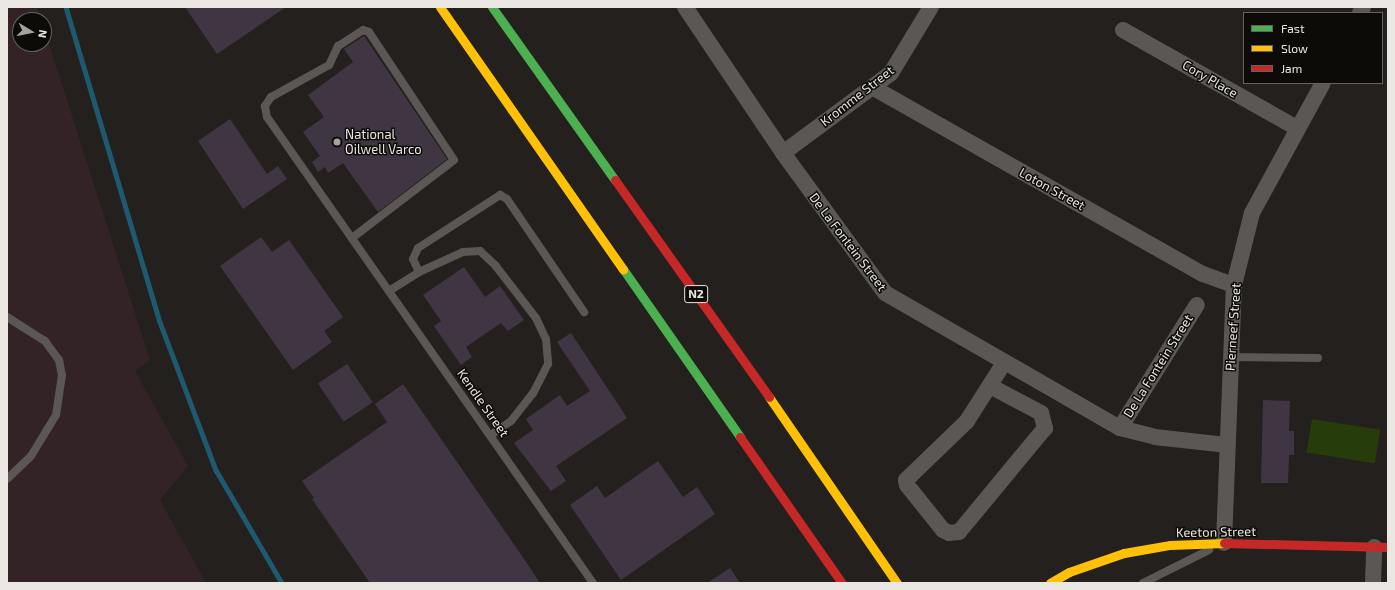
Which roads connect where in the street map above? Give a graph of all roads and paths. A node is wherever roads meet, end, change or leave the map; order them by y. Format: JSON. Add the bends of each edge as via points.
{"nodes":[{"id":1,"x":440,"y":7,"type":"edge"},
{"id":2,"x":492,"y":7,"type":"edge"},
{"id":3,"x":931,"y":7,"type":"edge"},
{"id":4,"x":687,"y":8,"type":"edge"},
{"id":5,"x":1123,"y":30,"type":"dead end"},
{"id":6,"x":1322,"y":84,"type":"edge"},
{"id":7,"x":872,"y":87,"type":"junction"},
{"id":8,"x":1297,"y":128,"type":"junction"},
{"id":9,"x":783,"y":153,"type":"junction"},
{"id":10,"x":352,"y":238,"type":"junction"},
{"id":11,"x":419,"y":272,"type":"junction"},
{"id":12,"x":1234,"y":285,"type":"junction"},
{"id":13,"x":389,"y":291,"type":"junction"},
{"id":14,"x":1197,"y":305,"type":"dead end"},
{"id":15,"x":584,"y":312,"type":"dead end"},
{"id":16,"x":7,"y":317,"type":"edge"},
{"id":17,"x":1230,"y":357,"type":"junction"},
{"id":18,"x":1318,"y":358,"type":"dead end"},
{"id":19,"x":1004,"y":363,"type":"junction"},
{"id":20,"x":990,"y":386,"type":"junction"},
{"id":21,"x":1120,"y":428,"type":"junction"},
{"id":22,"x":492,"y":435,"type":"junction"},
{"id":23,"x":1226,"y":445,"type":"junction"},
{"id":24,"x":7,"y":479,"type":"edge"},
{"id":25,"x":788,"y":506,"type":"junction"},
{"id":26,"x":1224,"y":543,"type":"junction"},
{"id":27,"x":1381,"y":547,"type":"edge"},
{"id":28,"x":593,"y":583,"type":"edge"},
{"id":29,"x":835,"y":583,"type":"edge"},
{"id":30,"x":842,"y":583,"type":"edge"},
{"id":31,"x":898,"y":583,"type":"edge"},
{"id":32,"x":1050,"y":583,"type":"edge"},
{"id":33,"x":1143,"y":583,"type":"edge"},
{"id":34,"x":1373,"y":583,"type":"edge"}],
"edges":[{"from":1,"to":25,"type":"main road"},
{"from":2,"to":31,"type":"main road","number":"N2","via":[[822,470]]},
{"from":3,"to":7,"type":"street","name":"Kromme Street","via":[[896,66]]},
{"from":4,"to":9,"type":"street","name":"De La Fontein Street"},
{"from":5,"to":8,"type":"street","name":"Cory Place"},
{"from":6,"to":8,"type":"street","name":"Pierneef Street"},
{"from":7,"to":9,"type":"street","name":"Kromme Street"},
{"from":7,"to":12,"type":"street","name":"Loton Street","via":[[1203,274]]},
{"from":8,"to":12,"type":"street","name":"Pierneef Street","via":[[1252,213]]},
{"from":9,"to":19,"type":"street","name":"De La Fontein Street","via":[[885,293]]},
{"from":10,"to":10,"type":"lane","name":"Kendle Street","via":[[267,118],[265,110],[271,98],[329,65],[338,46],[363,30],[369,32],[454,160]]},
{"from":10,"to":13,"type":"lane","name":"Kendle Street"},
{"from":11,"to":13,"type":"lane"},
{"from":11,"to":15,"type":"lane","via":[[413,259],[418,248],[502,196]]},
{"from":11,"to":22,"type":"lane","via":[[463,252],[480,251],[495,265],[536,318],[546,340],[548,364],[533,393],[511,421]]},
{"from":12,"to":17,"type":"street","name":"Pierneef Street"},
{"from":13,"to":22,"type":"lane","name":"Kendle Street"},
{"from":14,"to":21,"type":"street","name":"De La Fontein Street"},
{"from":16,"to":24,"type":"lane","via":[[45,341],[60,360],[62,375],[56,415],[31,456]]},
{"from":17,"to":18,"type":"lane"},
{"from":17,"to":23,"type":"street","name":"Pierneef Street"},
{"from":19,"to":20,"type":"street"},
{"from":19,"to":21,"type":"street","name":"De La Fontein Street"},
{"from":20,"to":20,"type":"street","via":[[962,427],[906,480],[907,485],[938,524],[949,533],[959,532],[1044,428],[1041,414]]},
{"from":21,"to":23,"type":"street","name":"De La Fontein Street","via":[[1155,437]]},
{"from":22,"to":28,"type":"lane","name":"Kendle Street"},
{"from":23,"to":26,"type":"street","name":"Pierneef Street"},
{"from":25,"to":29,"type":"main road"},
{"from":25,"to":30,"type":"main road"},
{"from":26,"to":27,"type":"main road","name":"Keeton Street"},
{"from":26,"to":32,"type":"main road","name":"Keeton Street","via":[[1170,545],[1124,553],[1069,572]]},
{"from":26,"to":33,"type":"lane"},
{"from":27,"to":34,"type":"street"}]}
